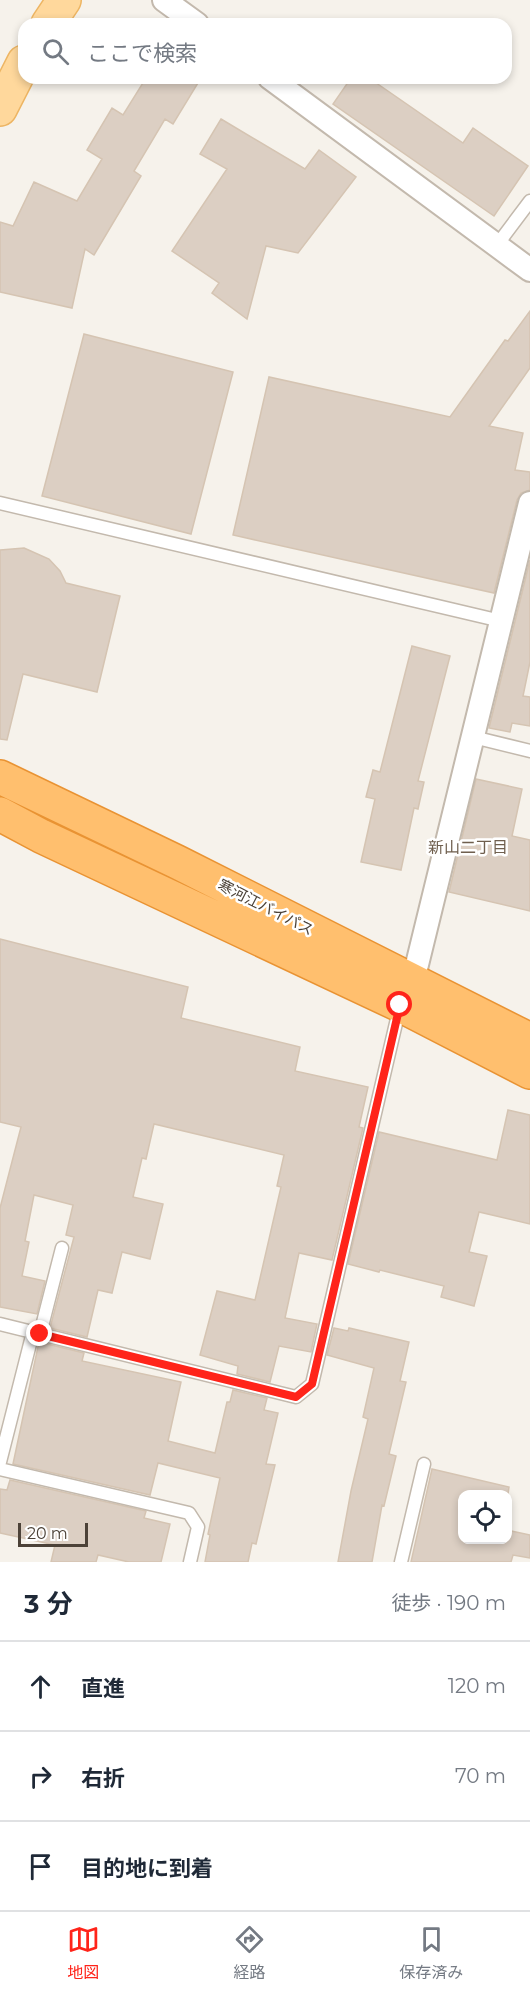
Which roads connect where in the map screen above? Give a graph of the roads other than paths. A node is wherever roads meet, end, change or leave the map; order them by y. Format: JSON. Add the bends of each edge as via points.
{"nodes":[{"id":1,"x":64,"y":0,"type":"edge"},
{"id":2,"x":164,"y":0,"type":"edge"},
{"id":3,"x":52,"y":18,"type":"edge"},
{"id":4,"x":188,"y":18,"type":"edge"},
{"id":5,"x":18,"y":74,"type":"edge"},
{"id":6,"x":278,"y":84,"type":"edge"},
{"id":7,"x":0,"y":109,"type":"edge"},
{"id":8,"x":530,"y":201,"type":"edge"},
{"id":9,"x":497,"y":245,"type":"junction"},
{"id":10,"x":530,"y":270,"type":"edge"},
{"id":11,"x":0,"y":503,"type":"edge"},
{"id":12,"x":530,"y":505,"type":"edge"},
{"id":13,"x":501,"y":621,"type":"junction"},
{"id":14,"x":473,"y":737,"type":"junction"},
{"id":15,"x":530,"y":751,"type":"edge"},
{"id":16,"x":0,"y":777,"type":"edge"},
{"id":17,"x":0,"y":814,"type":"edge"},
{"id":18,"x":407,"y":993,"type":"junction"},
{"id":19,"x":530,"y":1040,"type":"edge"},
{"id":20,"x":530,"y":1072,"type":"edge"},
{"id":21,"x":62,"y":1248,"type":"dead end"},
{"id":22,"x":0,"y":1324,"type":"edge"},
{"id":23,"x":36,"y":1333,"type":"junction"},
{"id":24,"x":0,"y":1462,"type":"edge"},
{"id":25,"x":423,"y":1464,"type":"dead end"},
{"id":26,"x":0,"y":1469,"type":"edge"},
{"id":27,"x":190,"y":1562,"type":"edge"},
{"id":28,"x":401,"y":1562,"type":"edge"}],
"edges":[{"from":1,"to":3,"type":"main road"},
{"from":2,"to":4,"type":"street"},
{"from":5,"to":7,"type":"main road"},
{"from":6,"to":9,"type":"street"},
{"from":8,"to":9,"type":"lane"},
{"from":9,"to":10,"type":"street"},
{"from":11,"to":13,"type":"lane"},
{"from":12,"to":13,"type":"street"},
{"from":13,"to":14,"type":"street"},
{"from":14,"to":15,"type":"lane"},
{"from":14,"to":18,"type":"street"},
{"from":16,"to":18,"type":"highway","name":"寒河江バイパス","via":[[177,862]]},
{"from":17,"to":18,"type":"highway","name":"寒河江バイパス","via":[[41,836]]},
{"from":18,"to":19,"type":"highway","name":"寒河江バイパス"},
{"from":18,"to":20,"type":"highway","name":"寒河江バイパス"},
{"from":18,"to":23,"type":"lane","via":[[312,1384],[296,1397]]},
{"from":21,"to":23,"type":"lane"},
{"from":22,"to":23,"type":"lane"},
{"from":23,"to":24,"type":"lane"},
{"from":25,"to":28,"type":"lane"},
{"from":26,"to":27,"type":"lane","via":[[189,1513],[198,1527]]}]}
